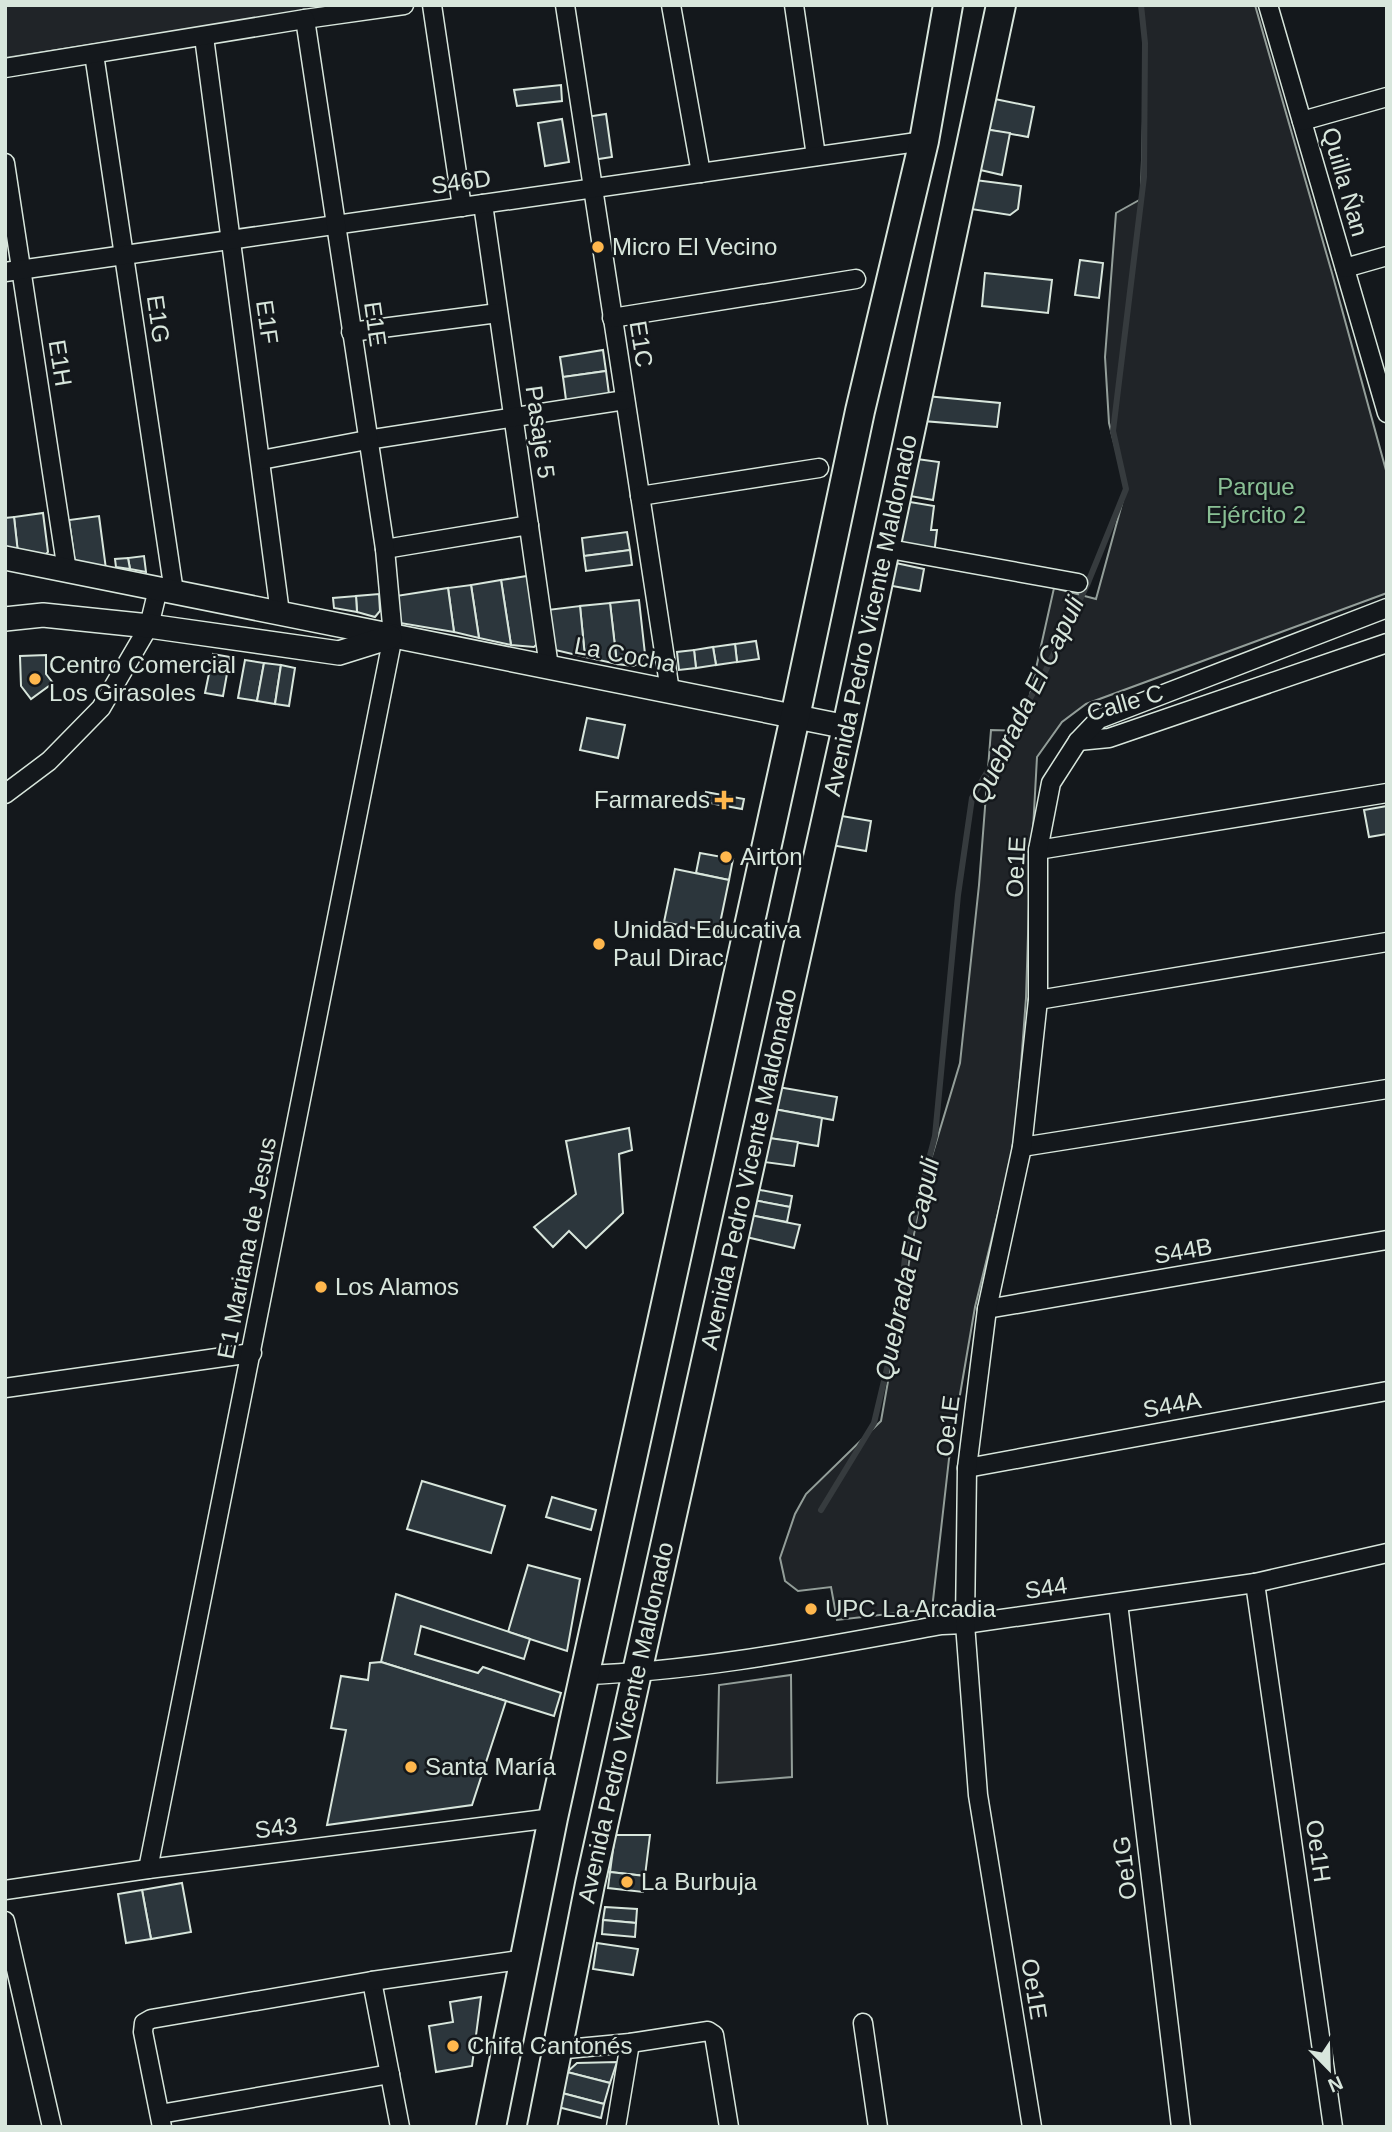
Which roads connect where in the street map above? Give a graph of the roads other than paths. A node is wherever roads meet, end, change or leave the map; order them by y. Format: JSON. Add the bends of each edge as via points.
{"nodes":[{"id":1,"x":404,"y":5,"type":"edge"},
{"id":2,"x":432,"y":5,"type":"edge"},
{"id":3,"x":565,"y":5,"type":"edge"},
{"id":4,"x":671,"y":5,"type":"edge"},
{"id":5,"x":794,"y":5,"type":"edge"},
{"id":6,"x":948,"y":5,"type":"edge"},
{"id":7,"x":1001,"y":5,"type":"edge"},
{"id":8,"x":1268,"y":5,"type":"edge"},
{"id":9,"x":305,"y":19,"type":"junction"},
{"id":10,"x":204,"y":37,"type":"junction"},
{"id":11,"x":94,"y":54,"type":"junction"},
{"id":12,"x":5,"y":68,"type":"edge"},
{"id":13,"x":1387,"y":97,"type":"edge"},
{"id":14,"x":1302,"y":121,"type":"junction"},
{"id":15,"x":924,"y":141,"type":"junction"},
{"id":16,"x":816,"y":156,"type":"junction"},
{"id":17,"x":5,"y":163,"type":"edge"},
{"id":18,"x":701,"y":173,"type":"junction"},
{"id":19,"x":593,"y":188,"type":"junction"},
{"id":20,"x":483,"y":204,"type":"junction"},
{"id":21,"x":462,"y":207,"type":"junction"},
{"id":22,"x":335,"y":225,"type":"junction"},
{"id":23,"x":231,"y":240,"type":"junction"},
{"id":24,"x":124,"y":255,"type":"junction"},
{"id":25,"x":1387,"y":256,"type":"edge"},
{"id":26,"x":1345,"y":268,"type":"junction"},
{"id":27,"x":13,"y":271,"type":"edge"},
{"id":28,"x":856,"y":279,"type":"dead end"},
{"id":29,"x":498,"y":313,"type":"junction"},
{"id":30,"x":612,"y":318,"type":"junction"},
{"id":31,"x":351,"y":332,"type":"junction"},
{"id":32,"x":625,"y":400,"type":"junction"},
{"id":33,"x":1386,"y":409,"type":"edge"},
{"id":34,"x":514,"y":418,"type":"junction"},
{"id":35,"x":367,"y":440,"type":"junction"},
{"id":36,"x":261,"y":460,"type":"junction"},
{"id":37,"x":819,"y":468,"type":"dead end"},
{"id":38,"x":640,"y":496,"type":"junction"},
{"id":39,"x":529,"y":525,"type":"junction"},
{"id":40,"x":884,"y":548,"type":"junction"},
{"id":41,"x":385,"y":549,"type":"junction"},
{"id":42,"x":5,"y":558,"type":"edge"},
{"id":43,"x":66,"y":571,"type":"junction"},
{"id":44,"x":1078,"y":583,"type":"dead end"},
{"id":45,"x":166,"y":590,"type":"junction"},
{"id":46,"x":1387,"y":608,"type":"edge"},
{"id":47,"x":280,"y":613,"type":"junction"},
{"id":48,"x":5,"y":619,"type":"edge"},
{"id":49,"x":149,"y":626,"type":"junction"},
{"id":50,"x":393,"y":636,"type":"junction"},
{"id":51,"x":1387,"y":643,"type":"edge"},
{"id":52,"x":549,"y":667,"type":"junction"},
{"id":53,"x":670,"y":691,"type":"junction"},
{"id":54,"x":796,"y":717,"type":"junction"},
{"id":55,"x":847,"y":727,"type":"junction"},
{"id":56,"x":1078,"y":741,"type":"junction"},
{"id":57,"x":1387,"y":793,"type":"edge"},
{"id":58,"x":5,"y":794,"type":"edge"},
{"id":59,"x":1038,"y":850,"type":"junction"},
{"id":60,"x":1387,"y":942,"type":"edge"},
{"id":61,"x":1038,"y":1000,"type":"junction"},
{"id":62,"x":1387,"y":1089,"type":"edge"},
{"id":63,"x":1022,"y":1147,"type":"junction"},
{"id":64,"x":1387,"y":1240,"type":"edge"},
{"id":65,"x":987,"y":1309,"type":"junction"},
{"id":66,"x":252,"y":1353,"type":"junction"},
{"id":67,"x":5,"y":1388,"type":"edge"},
{"id":68,"x":1387,"y":1391,"type":"edge"},
{"id":69,"x":967,"y":1468,"type":"junction"},
{"id":70,"x":1387,"y":1553,"type":"edge"},
{"id":71,"x":1255,"y":1583,"type":"junction"},
{"id":72,"x":1118,"y":1603,"type":"junction"},
{"id":73,"x":965,"y":1625,"type":"junction"},
{"id":74,"x":638,"y":1672,"type":"junction"},
{"id":75,"x":584,"y":1675,"type":"junction"},
{"id":76,"x":553,"y":1818,"type":"junction"},
{"id":77,"x":148,"y":1869,"type":"junction"},
{"id":78,"x":5,"y":1890,"type":"edge"},
{"id":79,"x":5,"y":1922,"type":"edge"},
{"id":80,"x":526,"y":1959,"type":"junction"},
{"id":81,"x":372,"y":1981,"type":"junction"},
{"id":82,"x":863,"y":2023,"type":"dead end"},
{"id":83,"x":630,"y":2043,"type":"junction"},
{"id":84,"x":556,"y":2050,"type":"junction"},
{"id":85,"x":390,"y":2074,"type":"junction"},
{"id":86,"x":161,"y":2120,"type":"edge"},
{"id":87,"x":52,"y":2127,"type":"edge"},
{"id":88,"x":400,"y":2127,"type":"edge"},
{"id":89,"x":491,"y":2127,"type":"edge"},
{"id":90,"x":542,"y":2127,"type":"edge"},
{"id":91,"x":616,"y":2127,"type":"edge"},
{"id":92,"x":729,"y":2127,"type":"edge"},
{"id":93,"x":878,"y":2127,"type":"edge"},
{"id":94,"x":1032,"y":2127,"type":"edge"},
{"id":95,"x":1181,"y":2127,"type":"edge"},
{"id":96,"x":1333,"y":2127,"type":"edge"}],
"edges":[{"from":1,"to":9,"type":"street"},
{"from":2,"to":21,"type":"street"},
{"from":3,"to":19,"type":"street","name":"E1C"},
{"from":4,"to":18,"type":"street"},
{"from":5,"to":16,"type":"street"},
{"from":6,"to":15,"type":"main road","name":"Avenida Pedro Vicente Maldonado"},
{"from":7,"to":40,"type":"main road","name":"Avenida Pedro Vicente Maldonado"},
{"from":8,"to":14,"type":"street","name":"Quilla Ñan"},
{"from":9,"to":10,"type":"street"},
{"from":9,"to":22,"type":"street","name":"E1E"},
{"from":10,"to":11,"type":"street"},
{"from":10,"to":23,"type":"street","name":"E1F"},
{"from":11,"to":12,"type":"street"},
{"from":11,"to":24,"type":"street","name":"E1G"},
{"from":13,"to":14,"type":"street"},
{"from":14,"to":26,"type":"street","name":"Quilla Ñan"},
{"from":15,"to":16,"type":"street","name":"S46D"},
{"from":15,"to":54,"type":"main road","name":"Avenida Pedro Vicente Maldonado","via":[[860,411]]},
{"from":16,"to":18,"type":"street","name":"S46D"},
{"from":17,"to":27,"type":"street","name":"E1H"},
{"from":18,"to":19,"type":"street","name":"S46D"},
{"from":19,"to":20,"type":"street","name":"S46D"},
{"from":19,"to":30,"type":"street","name":"E1C"},
{"from":20,"to":21,"type":"street","name":"S46D"},
{"from":20,"to":29,"type":"street","name":"Pasaje 5"},
{"from":21,"to":22,"type":"street","name":"S46D"},
{"from":22,"to":23,"type":"street","name":"S46D"},
{"from":22,"to":31,"type":"street","name":"E1E"},
{"from":23,"to":24,"type":"street","name":"S46D"},
{"from":23,"to":36,"type":"street","name":"E1F"},
{"from":24,"to":27,"type":"street","name":"S46D"},
{"from":24,"to":45,"type":"street","name":"E1G"},
{"from":25,"to":26,"type":"street"},
{"from":26,"to":33,"type":"street","name":"Quilla Ñan"},
{"from":27,"to":43,"type":"street","name":"E1H"},
{"from":28,"to":30,"type":"street"},
{"from":29,"to":31,"type":"street"},
{"from":29,"to":34,"type":"street","name":"Pasaje 5"},
{"from":30,"to":32,"type":"street","name":"E1C"},
{"from":31,"to":35,"type":"street","name":"E1E"},
{"from":32,"to":34,"type":"street"},
{"from":32,"to":38,"type":"street","name":"E1C"},
{"from":34,"to":35,"type":"street"},
{"from":34,"to":39,"type":"street","name":"Pasaje 5"},
{"from":35,"to":36,"type":"street"},
{"from":35,"to":41,"type":"street","name":"E1E"},
{"from":36,"to":47,"type":"street","name":"E1F"},
{"from":37,"to":38,"type":"street"},
{"from":38,"to":53,"type":"street","name":"E1C"},
{"from":39,"to":41,"type":"street"},
{"from":39,"to":52,"type":"street","name":"Pasaje 5"},
{"from":40,"to":44,"type":"street"},
{"from":40,"to":55,"type":"main road","name":"Avenida Pedro Vicente Maldonado"},
{"from":41,"to":50,"type":"street","name":"E1E"},
{"from":42,"to":43,"type":"street","name":"La Cocha"},
{"from":43,"to":45,"type":"street","name":"La Cocha"},
{"from":45,"to":47,"type":"street","name":"La Cocha"},
{"from":45,"to":49,"type":"street"},
{"from":46,"to":56,"type":"street","name":"Calle C","via":[[1099,719]]},
{"from":47,"to":50,"type":"street","name":"La Cocha"},
{"from":48,"to":49,"type":"street","name":"La Cocha","via":[[43,615]]},
{"from":49,"to":50,"type":"street","name":"La Cocha","via":[[339,653]]},
{"from":49,"to":58,"type":"street","via":[[100,708],[49,761]]},
{"from":50,"to":52,"type":"street","name":"La Cocha"},
{"from":50,"to":66,"type":"street","name":"E1 Mariana de Jesus"},
{"from":51,"to":56,"type":"street","name":"Calle C","via":[[1108,738]]},
{"from":52,"to":53,"type":"street","name":"La Cocha"},
{"from":53,"to":54,"type":"street","name":"La Cocha"},
{"from":54,"to":55,"type":"street","name":"La Cocha"},
{"from":54,"to":75,"type":"main road","name":"Avenida Pedro Vicente Maldonado"},
{"from":55,"to":74,"type":"main road","name":"Avenida Pedro Vicente Maldonado"},
{"from":56,"to":59,"type":"street","name":"Oe1E","via":[[1051,783]]},
{"from":57,"to":59,"type":"street"},
{"from":59,"to":61,"type":"street","name":"Oe1E"},
{"from":60,"to":61,"type":"street"},
{"from":61,"to":63,"type":"street","name":"Oe1E"},
{"from":62,"to":63,"type":"street"},
{"from":63,"to":65,"type":"street","name":"Oe1E"},
{"from":64,"to":65,"type":"street","name":"S44B"},
{"from":65,"to":69,"type":"street","name":"Oe1E"},
{"from":66,"to":67,"type":"street"},
{"from":66,"to":77,"type":"street","name":"E1 Mariana de Jesus"},
{"from":68,"to":69,"type":"street","name":"S44A"},
{"from":69,"to":73,"type":"street","name":"Oe1E"},
{"from":70,"to":71,"type":"street","name":"S44"},
{"from":71,"to":72,"type":"street","name":"S44"},
{"from":71,"to":96,"type":"street","name":"Oe1H"},
{"from":72,"to":73,"type":"street","name":"S44"},
{"from":72,"to":95,"type":"street","name":"Oe1G"},
{"from":73,"to":74,"type":"street","name":"S44"},
{"from":73,"to":94,"type":"street","name":"Oe1E","via":[[978,1795]]},
{"from":74,"to":75,"type":"street","name":"S44"},
{"from":74,"to":84,"type":"main road","name":"Avenida Pedro Vicente Maldonado"},
{"from":75,"to":76,"type":"main road","name":"Avenida Pedro Vicente Maldonado"},
{"from":76,"to":77,"type":"street","name":"S43"},
{"from":76,"to":80,"type":"main road","name":"Avenida Pedro Vicente Maldonado"},
{"from":77,"to":78,"type":"street","name":"S43"},
{"from":79,"to":87,"type":"street"},
{"from":80,"to":81,"type":"street"},
{"from":80,"to":89,"type":"main road","name":"Avenida Pedro Vicente Maldonado"},
{"from":81,"to":85,"type":"street"},
{"from":81,"to":86,"type":"street","via":[[144,2023]]},
{"from":82,"to":93,"type":"street"},
{"from":83,"to":84,"type":"street"},
{"from":83,"to":91,"type":"street"},
{"from":83,"to":92,"type":"street","via":[[711,2032]]},
{"from":84,"to":90,"type":"main road","name":"Avenida Pedro Vicente Maldonado"},
{"from":85,"to":86,"type":"street"},
{"from":85,"to":88,"type":"street"}]}
